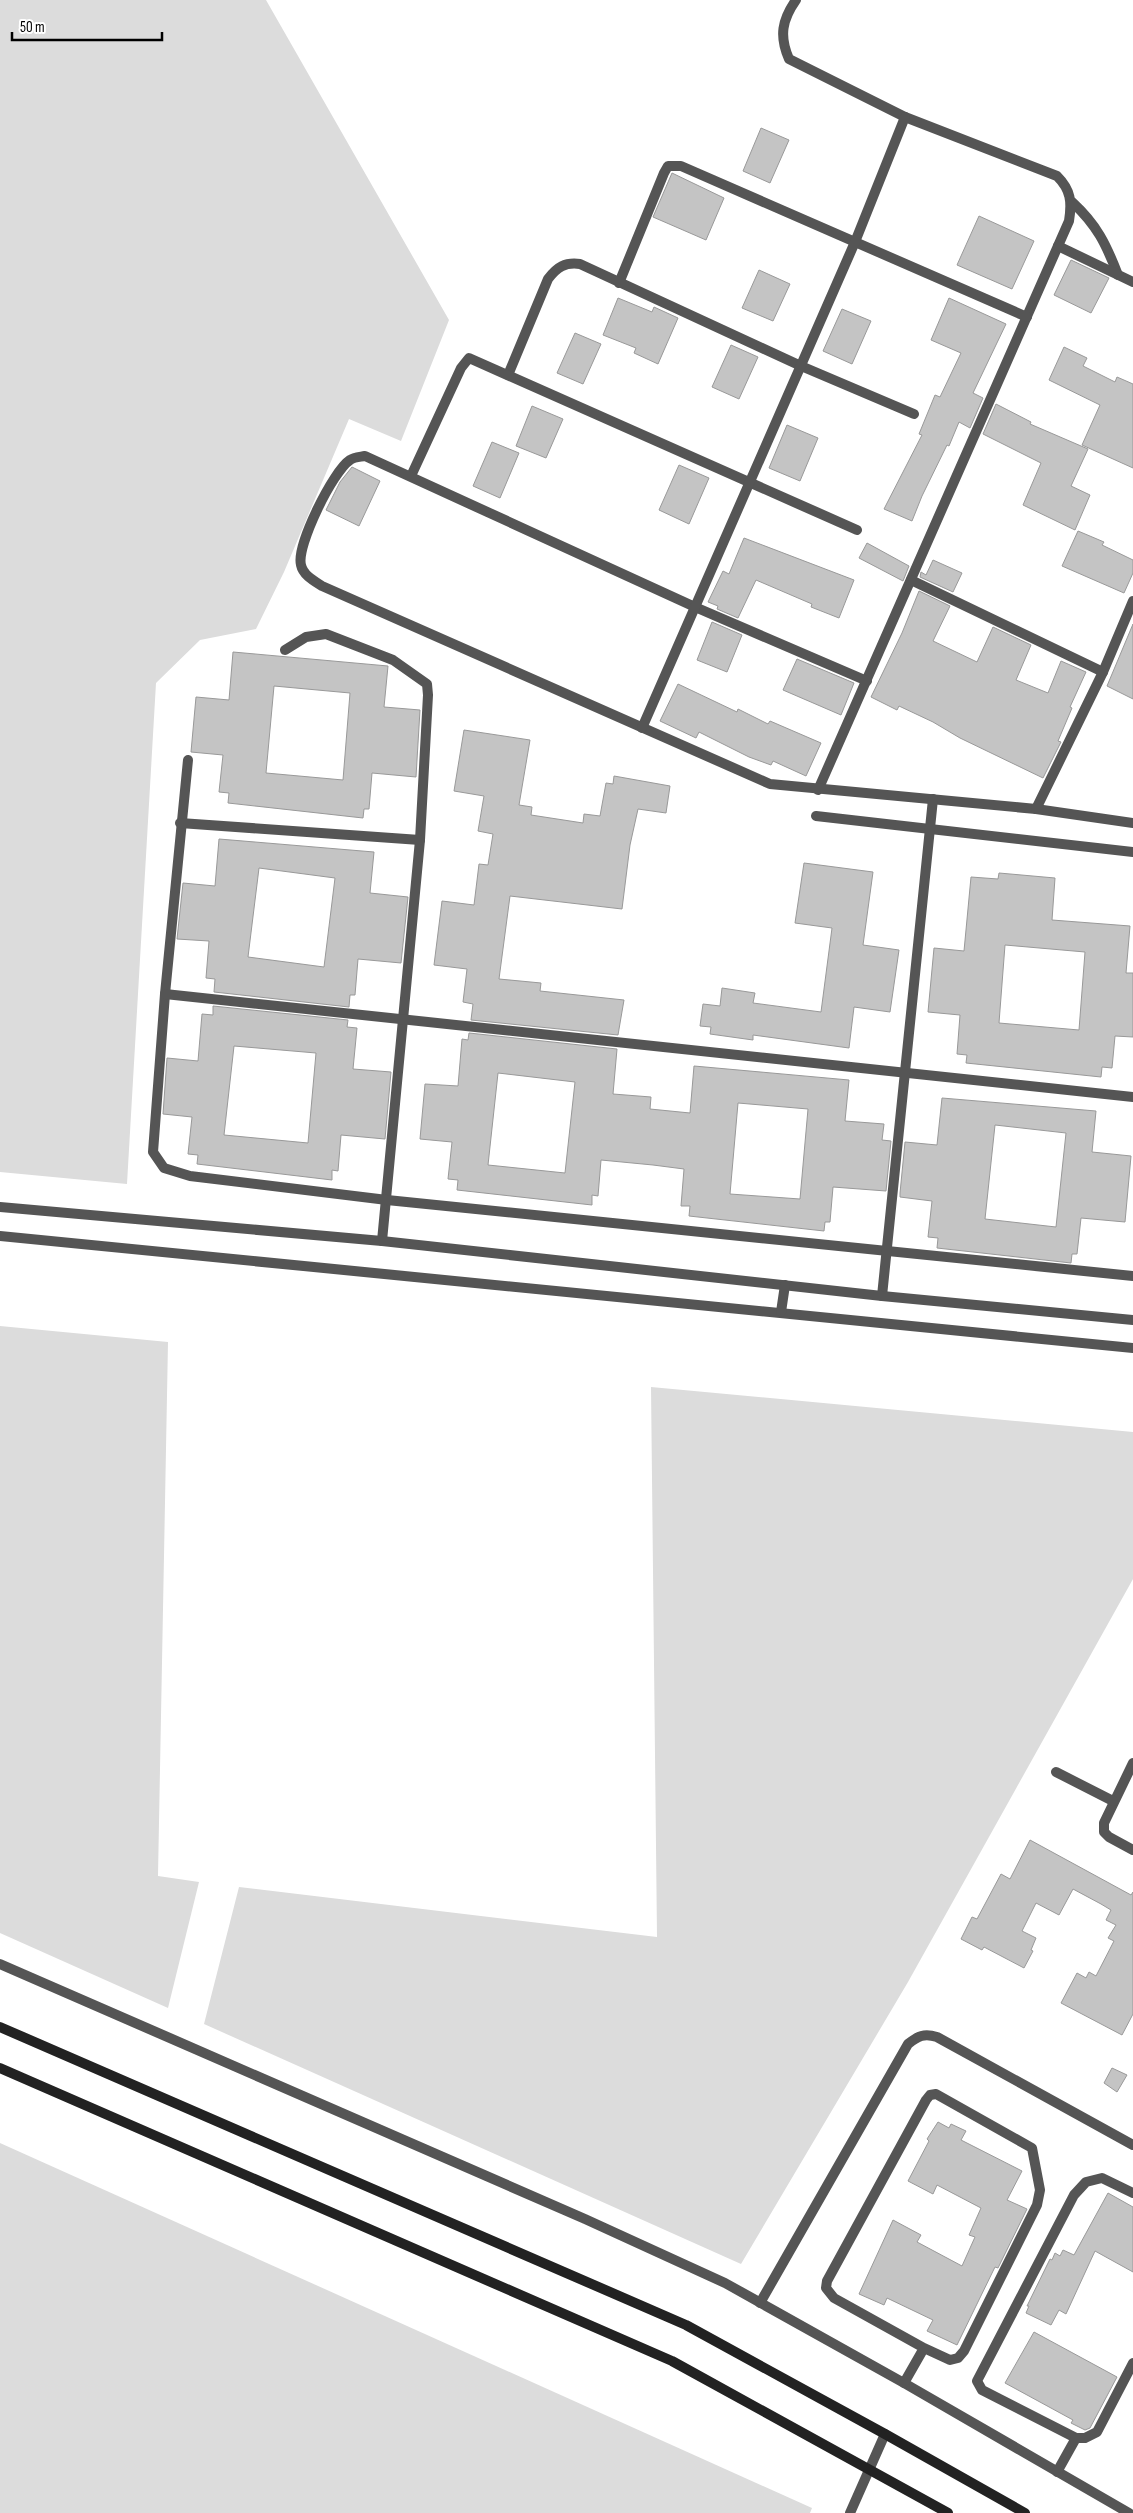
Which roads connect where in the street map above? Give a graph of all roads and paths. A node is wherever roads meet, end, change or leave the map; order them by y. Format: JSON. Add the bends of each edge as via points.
{"nodes":[{"id":1,"x":796,"y":0,"type":"edge"},
{"id":2,"x":905,"y":117,"type":"junction"},
{"id":3,"x":1072,"y":202,"type":"junction"},
{"id":4,"x":855,"y":242,"type":"junction"},
{"id":5,"x":1058,"y":246,"type":"junction"},
{"id":6,"x":1118,"y":275,"type":"junction"},
{"id":7,"x":1133,"y":282,"type":"edge"},
{"id":8,"x":619,"y":283,"type":"junction"},
{"id":9,"x":1027,"y":316,"type":"junction"},
{"id":10,"x":801,"y":366,"type":"junction"},
{"id":11,"x":508,"y":375,"type":"junction"},
{"id":12,"x":914,"y":414,"type":"dead end"},
{"id":13,"x":411,"y":476,"type":"junction"},
{"id":14,"x":750,"y":482,"type":"junction"},
{"id":15,"x":857,"y":530,"type":"dead end"},
{"id":16,"x":911,"y":580,"type":"junction"},
{"id":17,"x":1133,"y":601,"type":"edge"},
{"id":18,"x":695,"y":607,"type":"junction"},
{"id":19,"x":286,"y":650,"type":"dead end"},
{"id":20,"x":1103,"y":672,"type":"junction"},
{"id":21,"x":866,"y":681,"type":"junction"},
{"id":22,"x":642,"y":728,"type":"junction"},
{"id":23,"x":188,"y":760,"type":"dead end"},
{"id":24,"x":818,"y":790,"type":"junction"},
{"id":25,"x":933,"y":799,"type":"junction"},
{"id":26,"x":1036,"y":809,"type":"junction"},
{"id":27,"x":816,"y":816,"type":"dead end"},
{"id":28,"x":180,"y":823,"type":"junction"},
{"id":29,"x":1133,"y":823,"type":"edge"},
{"id":30,"x":930,"y":830,"type":"junction"},
{"id":31,"x":420,"y":840,"type":"junction"},
{"id":32,"x":1133,"y":852,"type":"edge"},
{"id":33,"x":165,"y":994,"type":"junction"},
{"id":34,"x":403,"y":1019,"type":"junction"},
{"id":35,"x":905,"y":1073,"type":"junction"},
{"id":36,"x":1133,"y":1097,"type":"edge"},
{"id":37,"x":387,"y":1200,"type":"junction"},
{"id":38,"x":0,"y":1207,"type":"edge"},
{"id":39,"x":0,"y":1236,"type":"edge"},
{"id":40,"x":382,"y":1241,"type":"junction"},
{"id":41,"x":886,"y":1251,"type":"junction"},
{"id":42,"x":1133,"y":1276,"type":"edge"},
{"id":43,"x":785,"y":1284,"type":"junction"},
{"id":44,"x":882,"y":1296,"type":"junction"},
{"id":45,"x":781,"y":1312,"type":"junction"},
{"id":46,"x":1133,"y":1320,"type":"edge"},
{"id":47,"x":1133,"y":1348,"type":"edge"},
{"id":48,"x":1133,"y":1763,"type":"edge"},
{"id":49,"x":1056,"y":1772,"type":"dead end"},
{"id":50,"x":1113,"y":1801,"type":"junction"},
{"id":51,"x":1133,"y":1850,"type":"edge"},
{"id":52,"x":0,"y":1964,"type":"edge"},
{"id":53,"x":0,"y":2027,"type":"edge"},
{"id":54,"x":0,"y":2068,"type":"edge"},
{"id":55,"x":1133,"y":2145,"type":"edge"},
{"id":56,"x":1133,"y":2193,"type":"edge"},
{"id":57,"x":760,"y":2303,"type":"junction"},
{"id":58,"x":924,"y":2348,"type":"junction"},
{"id":59,"x":1133,"y":2363,"type":"edge"},
{"id":60,"x":904,"y":2383,"type":"junction"},
{"id":61,"x":885,"y":2434,"type":"junction"},
{"id":62,"x":1076,"y":2438,"type":"junction"},
{"id":63,"x":870,"y":2468,"type":"junction"},
{"id":64,"x":1057,"y":2472,"type":"junction"},
{"id":65,"x":850,"y":2513,"type":"edge"},
{"id":66,"x":948,"y":2513,"type":"edge"},
{"id":67,"x":1025,"y":2513,"type":"edge"},
{"id":68,"x":1129,"y":2513,"type":"edge"}],
"edges":[{"from":1,"to":2,"type":"street","via":[[781,30],[788,59]]},
{"from":2,"to":3,"type":"street","via":[[1057,176]]},
{"from":2,"to":4,"type":"street"},
{"from":3,"to":5,"type":"street","via":[[1069,221]]},
{"from":3,"to":6,"type":"street","via":[[1100,232]]},
{"from":4,"to":8,"type":"street","via":[[674,165],[668,166]]},
{"from":4,"to":9,"type":"street"},
{"from":4,"to":10,"type":"street"},
{"from":5,"to":6,"type":"street"},
{"from":5,"to":9,"type":"street"},
{"from":6,"to":7,"type":"street"},
{"from":8,"to":10,"type":"street"},
{"from":8,"to":11,"type":"street","via":[[580,264],[572,263],[555,269]]},
{"from":9,"to":16,"type":"street"},
{"from":10,"to":12,"type":"street"},
{"from":10,"to":14,"type":"street"},
{"from":11,"to":13,"type":"street","via":[[476,359],[469,358],[464,362]]},
{"from":11,"to":14,"type":"street"},
{"from":13,"to":18,"type":"street"},
{"from":13,"to":22,"type":"street","via":[[365,456],[351,458],[328,487],[299,554],[301,567],[308,577]]},
{"from":14,"to":15,"type":"street"},
{"from":14,"to":18,"type":"street"},
{"from":16,"to":20,"type":"street"},
{"from":16,"to":21,"type":"street"},
{"from":17,"to":20,"type":"street"},
{"from":18,"to":21,"type":"street"},
{"from":18,"to":22,"type":"street"},
{"from":19,"to":31,"type":"street","via":[[306,637],[326,634],[393,660],[427,684]]},
{"from":20,"to":26,"type":"street"},
{"from":21,"to":24,"type":"street"},
{"from":22,"to":24,"type":"street","via":[[770,784]]},
{"from":23,"to":28,"type":"street"},
{"from":24,"to":25,"type":"street"},
{"from":25,"to":26,"type":"street"},
{"from":25,"to":30,"type":"street"},
{"from":26,"to":29,"type":"street"},
{"from":27,"to":30,"type":"street"},
{"from":28,"to":31,"type":"street"},
{"from":28,"to":33,"type":"street"},
{"from":30,"to":32,"type":"street"},
{"from":30,"to":35,"type":"street"},
{"from":31,"to":34,"type":"street"},
{"from":33,"to":34,"type":"street"},
{"from":33,"to":37,"type":"street","via":[[153,1152],[164,1168],[190,1176]]},
{"from":34,"to":35,"type":"street"},
{"from":34,"to":37,"type":"street"},
{"from":35,"to":36,"type":"street"},
{"from":35,"to":41,"type":"street"},
{"from":37,"to":40,"type":"street"},
{"from":37,"to":41,"type":"street"},
{"from":38,"to":40,"type":"street"},
{"from":39,"to":45,"type":"street"},
{"from":40,"to":43,"type":"street"},
{"from":41,"to":42,"type":"street"},
{"from":41,"to":44,"type":"street"},
{"from":43,"to":44,"type":"street"},
{"from":43,"to":45,"type":"street"},
{"from":44,"to":46,"type":"street"},
{"from":45,"to":47,"type":"street","via":[[879,1325]]},
{"from":48,"to":50,"type":"street"},
{"from":49,"to":50,"type":"street"},
{"from":50,"to":51,"type":"street","via":[[1104,1823],[1104,1832]]},
{"from":52,"to":57,"type":"street","via":[[585,2219],[725,2283]]},
{"from":53,"to":61,"type":"main road","via":[[686,2326]]},
{"from":54,"to":63,"type":"main road","via":[[672,2362]]},
{"from":55,"to":57,"type":"street","via":[[937,2037],[927,2034],[916,2037],[908,2044]]},
{"from":56,"to":62,"type":"street","via":[[1102,2178],[1086,2182],[1074,2195],[977,2381],[982,2390]]},
{"from":57,"to":60,"type":"street"},
{"from":58,"to":58,"type":"street","via":[[950,2360],[958,2358],[964,2351],[1037,2205],[1040,2190],[1032,2148],[936,2094],[926,2100],[826,2288],[834,2298]]},
{"from":58,"to":60,"type":"street"},
{"from":59,"to":62,"type":"street","via":[[1102,2425],[1091,2436]]},
{"from":60,"to":64,"type":"street"},
{"from":61,"to":63,"type":"street"},
{"from":61,"to":67,"type":"main road"},
{"from":62,"to":64,"type":"street"},
{"from":63,"to":65,"type":"street"},
{"from":63,"to":66,"type":"main road"},
{"from":64,"to":68,"type":"street"}]}
